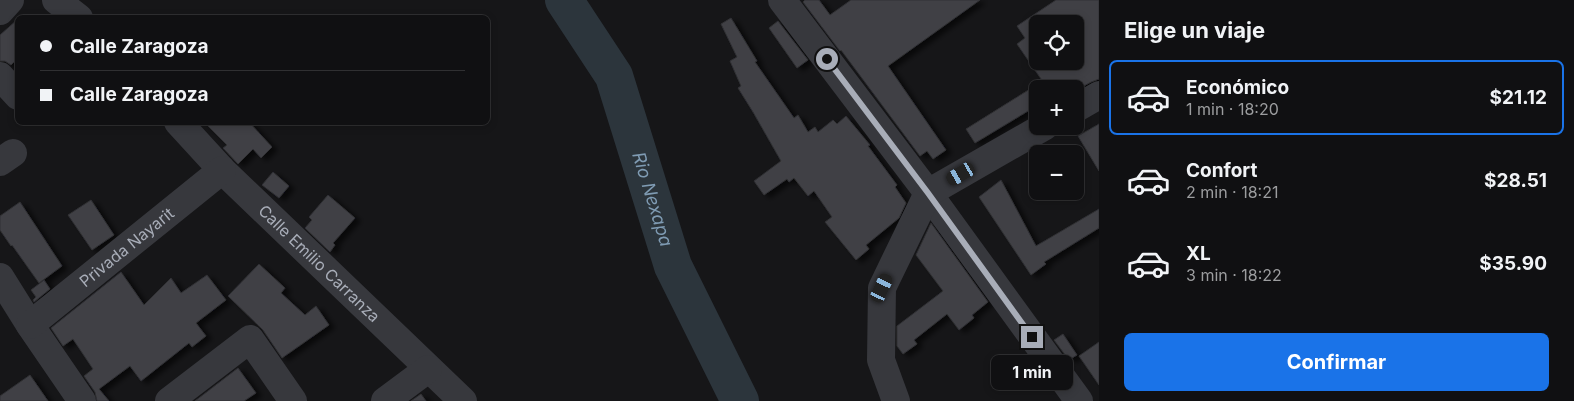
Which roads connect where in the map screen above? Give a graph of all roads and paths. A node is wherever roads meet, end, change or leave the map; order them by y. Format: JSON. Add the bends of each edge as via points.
{"nodes":[{"id":1,"x":10,"y":0,"type":"edge"},
{"id":2,"x":56,"y":0,"type":"edge"},
{"id":3,"x":782,"y":0,"type":"edge"},
{"id":4,"x":0,"y":11,"type":"edge"},
{"id":5,"x":75,"y":15,"type":"edge"},
{"id":6,"x":0,"y":76,"type":"edge"},
{"id":7,"x":15,"y":93,"type":"edge"},
{"id":8,"x":1099,"y":95,"type":"edge"},
{"id":9,"x":1084,"y":104,"type":"edge"},
{"id":10,"x":181,"y":125,"type":"edge"},
{"id":11,"x":1029,"y":135,"type":"edge"},
{"id":12,"x":222,"y":170,"type":"junction"},
{"id":13,"x":928,"y":193,"type":"junction"},
{"id":14,"x":0,"y":278,"type":"edge"},
{"id":15,"x":30,"y":325,"type":"junction"},
{"id":16,"x":428,"y":369,"type":"junction"},
{"id":17,"x":82,"y":401,"type":"edge"},
{"id":18,"x":169,"y":401,"type":"edge"},
{"id":19,"x":293,"y":401,"type":"edge"},
{"id":20,"x":385,"y":401,"type":"edge"},
{"id":21,"x":463,"y":401,"type":"edge"},
{"id":22,"x":896,"y":401,"type":"edge"},
{"id":23,"x":1079,"y":401,"type":"edge"}],
"edges":[{"from":1,"to":4,"type":"street"},
{"from":2,"to":5,"type":"street"},
{"from":3,"to":13,"type":"street"},
{"from":6,"to":7,"type":"street"},
{"from":8,"to":9,"type":"street"},
{"from":10,"to":12,"type":"street","name":"Calle Emilio Carranza"},
{"from":11,"to":13,"type":"street"},
{"from":12,"to":15,"type":"street","name":"Privada Nayarit"},
{"from":12,"to":16,"type":"street","name":"Calle Emilio Carranza"},
{"from":13,"to":22,"type":"street","via":[[882,288],[881,360]]},
{"from":13,"to":23,"type":"street"},
{"from":14,"to":15,"type":"street"},
{"from":15,"to":17,"type":"street"},
{"from":16,"to":20,"type":"street"},
{"from":16,"to":21,"type":"street","name":"Calle Emilio Carranza"},
{"from":18,"to":19,"type":"street","via":[[250,339]]}]}
